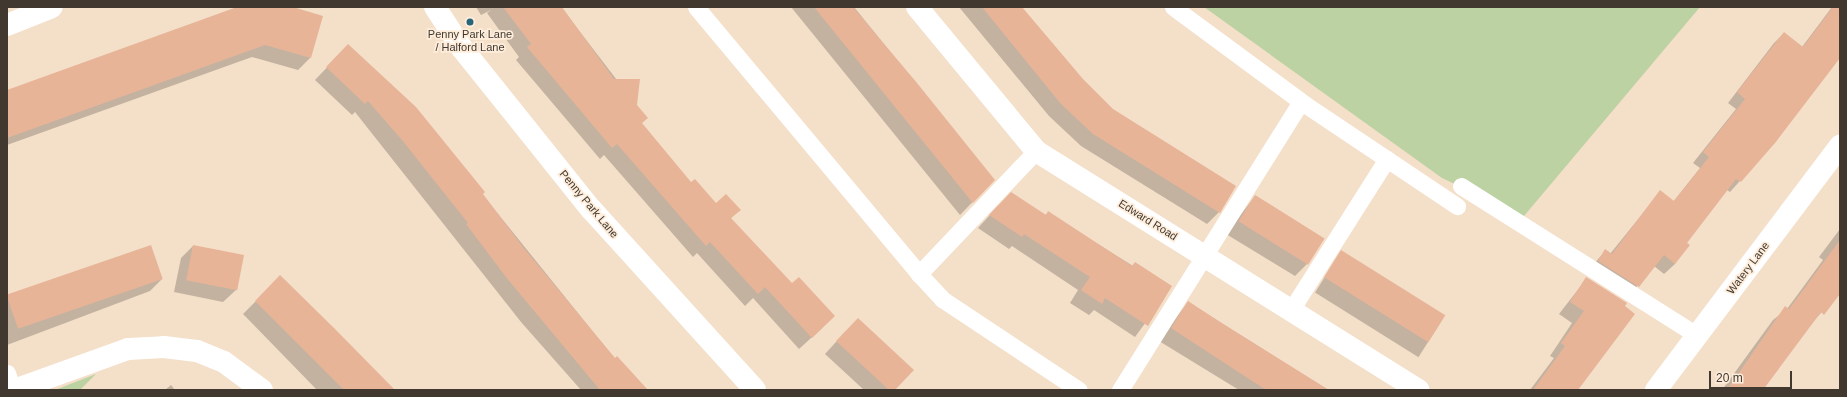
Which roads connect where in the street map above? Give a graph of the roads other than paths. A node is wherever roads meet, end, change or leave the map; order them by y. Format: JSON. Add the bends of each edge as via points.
{"nodes":[{"id":1,"x":52,"y":7,"type":"edge"},
{"id":2,"x":435,"y":7,"type":"edge"},
{"id":3,"x":696,"y":7,"type":"edge"},
{"id":4,"x":917,"y":7,"type":"edge"},
{"id":5,"x":1173,"y":7,"type":"edge"},
{"id":6,"x":25,"y":12,"type":"edge"},
{"id":7,"x":7,"y":25,"type":"edge"},
{"id":8,"x":1301,"y":102,"type":"junction"},
{"id":9,"x":1840,"y":146,"type":"edge"},
{"id":10,"x":1036,"y":151,"type":"junction"},
{"id":11,"x":1387,"y":159,"type":"junction"},
{"id":12,"x":1461,"y":186,"type":"dead end"},
{"id":13,"x":1457,"y":206,"type":"dead end"},
{"id":14,"x":1205,"y":256,"type":"junction"},
{"id":15,"x":919,"y":274,"type":"junction"},
{"id":16,"x":1291,"y":310,"type":"junction"},
{"id":17,"x":1698,"y":336,"type":"junction"},
{"id":18,"x":7,"y":373,"type":"edge"},
{"id":19,"x":13,"y":390,"type":"edge"},
{"id":20,"x":262,"y":390,"type":"edge"},
{"id":21,"x":755,"y":390,"type":"edge"},
{"id":22,"x":1079,"y":390,"type":"edge"},
{"id":23,"x":1120,"y":390,"type":"edge"},
{"id":24,"x":1418,"y":390,"type":"edge"},
{"id":25,"x":1656,"y":390,"type":"edge"}],
"edges":[{"from":1,"to":6,"type":"street"},
{"from":2,"to":21,"type":"street","name":"Penny Park Lane","via":[[461,47],[591,208]]},
{"from":3,"to":15,"type":"lane"},
{"from":4,"to":10,"type":"street","name":"Edward Road"},
{"from":5,"to":8,"type":"lane"},
{"from":6,"to":7,"type":"street"},
{"from":8,"to":11,"type":"lane"},
{"from":8,"to":14,"type":"lane"},
{"from":9,"to":17,"type":"street","name":"Watery Lane"},
{"from":10,"to":14,"type":"street","name":"Edward Road"},
{"from":10,"to":15,"type":"lane"},
{"from":11,"to":13,"type":"lane"},
{"from":11,"to":16,"type":"lane"},
{"from":12,"to":17,"type":"lane"},
{"from":14,"to":16,"type":"street","name":"Edward Road"},
{"from":14,"to":23,"type":"lane"},
{"from":15,"to":22,"type":"lane","via":[[942,298]]},
{"from":16,"to":24,"type":"street","name":"Edward Road"},
{"from":17,"to":25,"type":"street","name":"Watery Lane"},
{"from":18,"to":19,"type":"lane"},
{"from":19,"to":20,"type":"street","via":[[128,349],[164,347],[197,351],[224,362]]}]}
